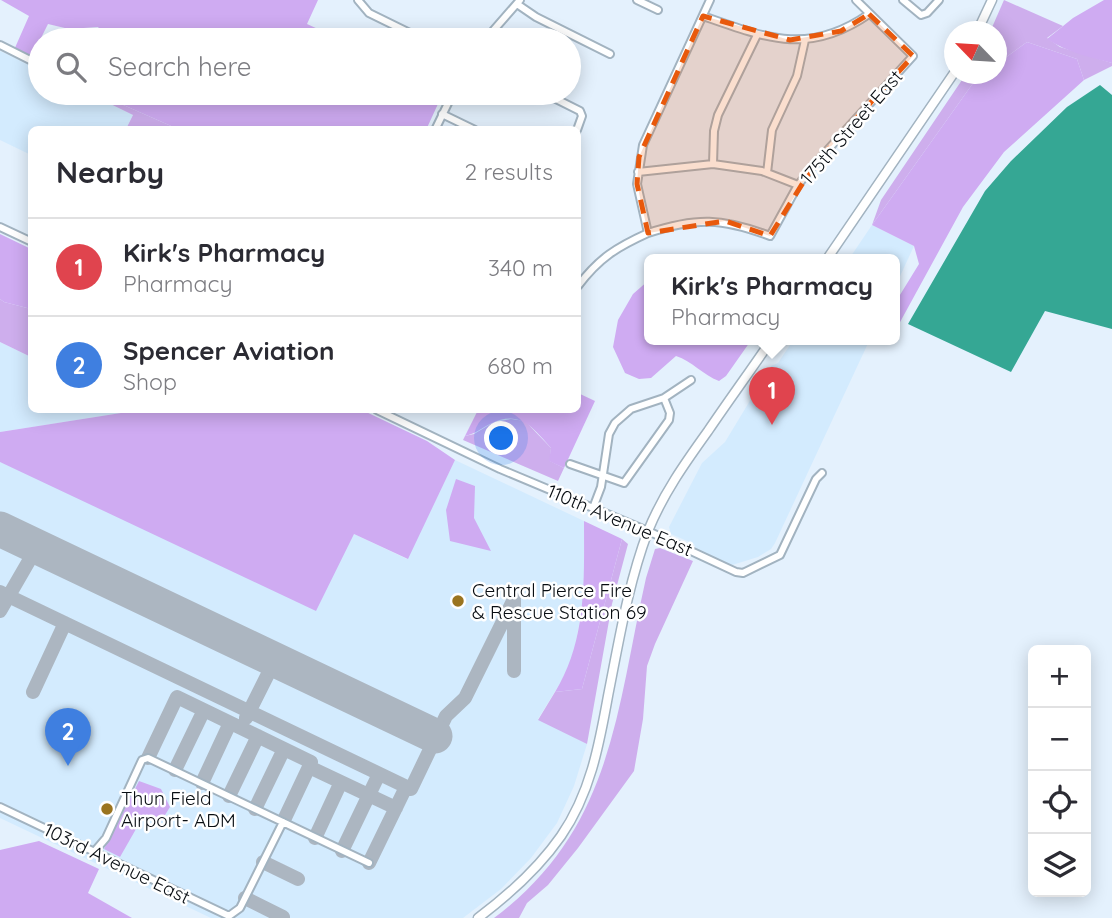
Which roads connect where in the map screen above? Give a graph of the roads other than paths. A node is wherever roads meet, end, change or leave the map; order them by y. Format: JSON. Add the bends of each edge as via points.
{"nodes":[{"id":1,"x":358,"y":0,"type":"edge"},
{"id":2,"x":710,"y":0,"type":"edge"},
{"id":3,"x":856,"y":0,"type":"edge"},
{"id":4,"x":903,"y":0,"type":"edge"},
{"id":5,"x":940,"y":0,"type":"edge"},
{"id":6,"x":992,"y":0,"type":"edge"},
{"id":7,"x":641,"y":1,"type":"edge"},
{"id":8,"x":519,"y":2,"type":"edge"},
{"id":9,"x":658,"y":10,"type":"dead end"},
{"id":10,"x":869,"y":14,"type":"junction"},
{"id":11,"x":704,"y":16,"type":"junction"},
{"id":12,"x":982,"y":21,"type":"edge"},
{"id":13,"x":400,"y":28,"type":"edge"},
{"id":14,"x":496,"y":28,"type":"edge"},
{"id":15,"x":558,"y":28,"type":"edge"},
{"id":16,"x":757,"y":34,"type":"junction"},
{"id":17,"x":581,"y":40,"type":"edge"},
{"id":18,"x":805,"y":40,"type":"junction"},
{"id":19,"x":0,"y":46,"type":"edge"},
{"id":20,"x":610,"y":54,"type":"dead end"},
{"id":21,"x":28,"y":59,"type":"edge"},
{"id":22,"x":947,"y":84,"type":"edge"},
{"id":23,"x":447,"y":105,"type":"edge"},
{"id":24,"x":570,"y":105,"type":"edge"},
{"id":25,"x":442,"y":114,"type":"junction"},
{"id":26,"x":437,"y":126,"type":"edge"},
{"id":27,"x":467,"y":126,"type":"edge"},
{"id":28,"x":578,"y":126,"type":"edge"},
{"id":29,"x":713,"y":164,"type":"junction"},
{"id":30,"x":638,"y":172,"type":"junction"},
{"id":31,"x":767,"y":173,"type":"junction"},
{"id":32,"x":798,"y":185,"type":"junction"},
{"id":33,"x":0,"y":228,"type":"edge"},
{"id":34,"x":648,"y":233,"type":"junction"},
{"id":35,"x":28,"y":240,"type":"edge"},
{"id":36,"x":831,"y":254,"type":"edge"},
{"id":37,"x":581,"y":282,"type":"edge"},
{"id":38,"x":768,"y":345,"type":"edge"},
{"id":39,"x":691,"y":380,"type":"dead end"},
{"id":40,"x":664,"y":398,"type":"junction"},
{"id":41,"x":383,"y":413,"type":"edge"},
{"id":42,"x":570,"y":464,"type":"dead end"},
{"id":43,"x":822,"y":474,"type":"dead end"},
{"id":44,"x":603,"y":477,"type":"junction"},
{"id":45,"x":593,"y":508,"type":"junction"},
{"id":46,"x":648,"y":531,"type":"junction"},
{"id":47,"x":0,"y":807,"type":"edge"},
{"id":48,"x":283,"y":822,"type":"junction"},
{"id":49,"x":94,"y":852,"type":"junction"},
{"id":50,"x":369,"y":863,"type":"dead end"},
{"id":51,"x":478,"y":918,"type":"edge"}],
"edges":[{"from":1,"to":13,"type":"street","via":[[369,13]]},
{"from":2,"to":11,"type":"street"},
{"from":3,"to":10,"type":"street"},
{"from":4,"to":5,"type":"street","via":[[921,15]]},
{"from":6,"to":12,"type":"main road"},
{"from":7,"to":9,"type":"street"},
{"from":8,"to":14,"type":"street"},
{"from":8,"to":15,"type":"street"},
{"from":10,"to":18,"type":"street","via":[[841,31]]},
{"from":10,"to":32,"type":"street","name":"175th Street East","via":[[913,56]]},
{"from":11,"to":16,"type":"street"},
{"from":11,"to":30,"type":"street","via":[[648,131]]},
{"from":16,"to":18,"type":"street"},
{"from":16,"to":29,"type":"street","via":[[718,115]]},
{"from":17,"to":20,"type":"street"},
{"from":18,"to":31,"type":"street","via":[[797,76],[772,130]]},
{"from":19,"to":21,"type":"street"},
{"from":22,"to":36,"type":"main road"},
{"from":23,"to":25,"type":"street"},
{"from":24,"to":28,"type":"street","via":[[582,114]]},
{"from":25,"to":26,"type":"street"},
{"from":25,"to":27,"type":"street"},
{"from":29,"to":30,"type":"street"},
{"from":29,"to":31,"type":"street"},
{"from":30,"to":34,"type":"street","via":[[639,200]]},
{"from":31,"to":32,"type":"street"},
{"from":32,"to":34,"type":"street","name":"175th Street East","via":[[770,236],[725,222]]},
{"from":33,"to":35,"type":"street"},
{"from":34,"to":37,"type":"street","via":[[609,252]]},
{"from":38,"to":46,"type":"main road","via":[[679,472]]},
{"from":39,"to":40,"type":"street"},
{"from":40,"to":44,"type":"street","via":[[631,409],[615,423]]},
{"from":40,"to":44,"type":"street","via":[[669,420],[624,483]]},
{"from":41,"to":45,"type":"street","name":"110th Avenue East"},
{"from":42,"to":44,"type":"street"},
{"from":43,"to":46,"type":"street","name":"110th Avenue East","via":[[780,555],[743,573]]},
{"from":44,"to":45,"type":"street"},
{"from":45,"to":46,"type":"street","name":"110th Avenue East"},
{"from":46,"to":51,"type":"main road","via":[[627,601],[595,761],[583,794],[568,826],[543,860],[518,887]]},
{"from":47,"to":49,"type":"street","name":"103rd Avenue East"},
{"from":48,"to":49,"type":"street","name":"103rd Avenue East","via":[[234,914],[225,915]]},
{"from":48,"to":49,"type":"street","via":[[148,758],[142,760],[106,838]]},
{"from":48,"to":50,"type":"street"}]}
